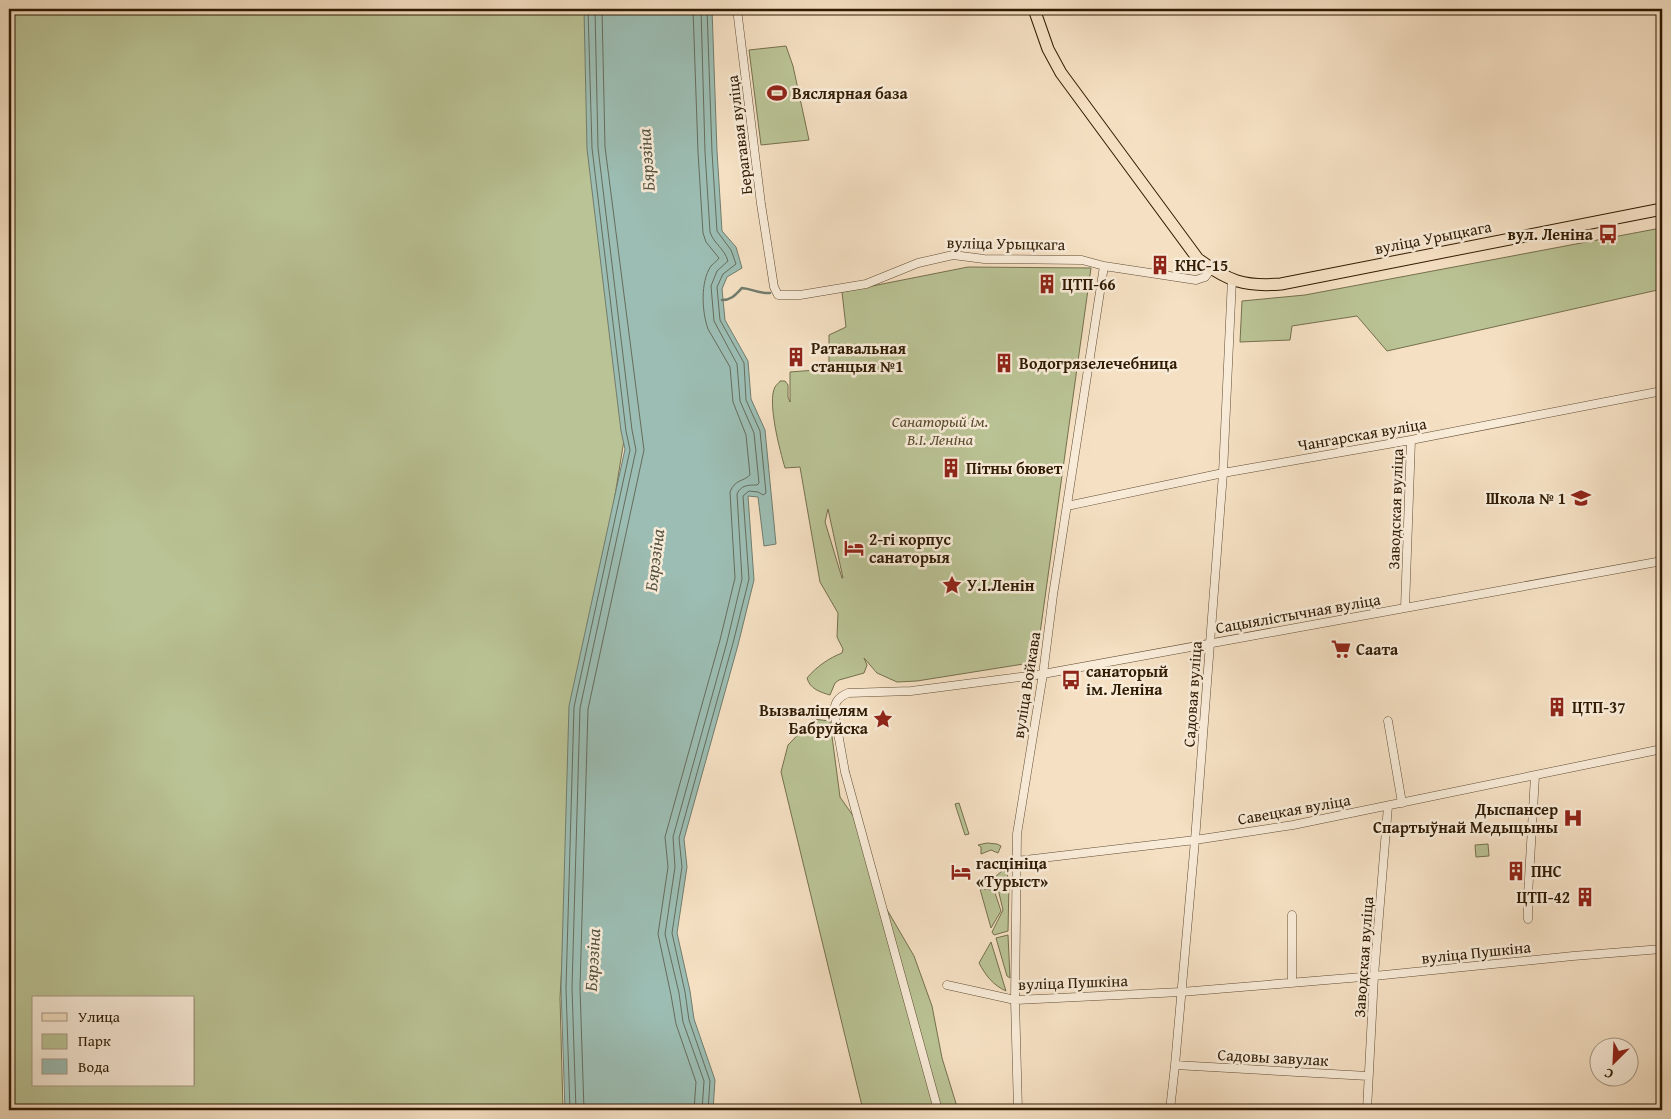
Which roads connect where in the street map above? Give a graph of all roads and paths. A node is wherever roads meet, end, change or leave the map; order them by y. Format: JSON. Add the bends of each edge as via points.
{"nodes":[{"id":1,"x":737,"y":9,"type":"edge"},
{"id":2,"x":1034,"y":9,"type":"edge"},
{"id":3,"x":1662,"y":209,"type":"edge"},
{"id":4,"x":1104,"y":266,"type":"junction"},
{"id":5,"x":1211,"y":269,"type":"junction"},
{"id":6,"x":1232,"y":279,"type":"junction"},
{"id":7,"x":774,"y":287,"type":"joint"},
{"id":8,"x":1662,"y":391,"type":"edge"},
{"id":9,"x":1411,"y":440,"type":"junction"},
{"id":10,"x":1224,"y":473,"type":"junction"},
{"id":11,"x":1067,"y":506,"type":"junction"},
{"id":12,"x":1662,"y":562,"type":"edge"},
{"id":13,"x":1405,"y":608,"type":"junction"},
{"id":14,"x":1209,"y":643,"type":"junction"},
{"id":15,"x":1043,"y":674,"type":"junction"},
{"id":16,"x":1388,"y":721,"type":"dead end"},
{"id":17,"x":1662,"y":749,"type":"edge"},
{"id":18,"x":1535,"y":776,"type":"junction"},
{"id":19,"x":1402,"y":803,"type":"junction"},
{"id":20,"x":1388,"y":806,"type":"junction"},
{"id":21,"x":1195,"y":840,"type":"junction"},
{"id":22,"x":1016,"y":861,"type":"junction"},
{"id":23,"x":1292,"y":915,"type":"dead end"},
{"id":24,"x":1528,"y":919,"type":"dead end"},
{"id":25,"x":1662,"y":949,"type":"edge"},
{"id":26,"x":1374,"y":976,"type":"junction"},
{"id":27,"x":1292,"y":982,"type":"junction"},
{"id":28,"x":947,"y":985,"type":"dead end"},
{"id":29,"x":1181,"y":992,"type":"junction"},
{"id":30,"x":1015,"y":1000,"type":"junction"},
{"id":31,"x":1175,"y":1065,"type":"junction"},
{"id":32,"x":1368,"y":1076,"type":"junction"},
{"id":33,"x":938,"y":1110,"type":"edge"},
{"id":34,"x":1018,"y":1110,"type":"edge"},
{"id":35,"x":1170,"y":1110,"type":"edge"},
{"id":36,"x":1367,"y":1110,"type":"edge"}],
"edges":[{"from":1,"to":7,"type":"street","name":"Берагавая вуліца"},
{"from":2,"to":5,"type":"main road","name":"вуліца Урыцкага","via":[[1048,49],[1061,73],[1198,259]]},
{"from":3,"to":6,"type":"main road","name":"вуліца Урыцкага","via":[[1281,284],[1260,286]]},
{"from":4,"to":5,"type":"street","name":"вуліца Урыцкага","via":[[1196,280],[1205,277]]},
{"from":4,"to":7,"type":"street","name":"вуліца Урыцкага","via":[[1082,260],[953,256],[918,262],[866,284],[800,295],[778,294]]},
{"from":4,"to":11,"type":"street","name":"вуліца Войкава"},
{"from":5,"to":6,"type":"main road","name":"вуліца Урыцкага"},
{"from":6,"to":10,"type":"street","name":"Садовая вуліца"},
{"from":8,"to":9,"type":"street","name":"Чангарская вуліца"},
{"from":9,"to":10,"type":"street","name":"Чангарская вуліца"},
{"from":9,"to":13,"type":"street","name":"Заводская вуліца"},
{"from":10,"to":11,"type":"street","name":"Чангарская вуліца"},
{"from":10,"to":14,"type":"street","name":"Садовая вуліца"},
{"from":11,"to":15,"type":"street","name":"вуліца Войкава"},
{"from":12,"to":13,"type":"street","name":"Сацыялістычная вуліца"},
{"from":13,"to":14,"type":"street","name":"Сацыялістычная вуліца"},
{"from":14,"to":15,"type":"street","name":"Сацыялістычная вуліца"},
{"from":14,"to":21,"type":"street","name":"Садовая вуліца"},
{"from":15,"to":22,"type":"street","name":"вуліца Войкава","via":[[1017,834]]},
{"from":15,"to":33,"type":"street","name":"Сацыялістычная вуліца","via":[[911,691],[848,693],[835,704],[846,772]]},
{"from":16,"to":19,"type":"street"},
{"from":17,"to":18,"type":"street","name":"Савецкая вуліца"},
{"from":18,"to":19,"type":"street","name":"Савецкая вуліца"},
{"from":18,"to":24,"type":"street"},
{"from":19,"to":20,"type":"street","name":"Савецкая вуліца"},
{"from":20,"to":21,"type":"street","name":"Савецкая вуліца","via":[[1293,826]]},
{"from":20,"to":26,"type":"street","name":"Заводская вуліца"},
{"from":21,"to":22,"type":"street","name":"Савецкая вуліца"},
{"from":21,"to":29,"type":"street","name":"Садовая вуліца"},
{"from":22,"to":30,"type":"street","name":"вуліца Войкава"},
{"from":23,"to":27,"type":"street"},
{"from":25,"to":26,"type":"street","name":"вуліца Пушкіна"},
{"from":26,"to":27,"type":"street","name":"вуліца Пушкіна"},
{"from":26,"to":32,"type":"street","name":"Заводская вуліца"},
{"from":27,"to":29,"type":"street","name":"вуліца Пушкіна"},
{"from":28,"to":30,"type":"street","name":"вуліца Пушкіна"},
{"from":29,"to":30,"type":"street","name":"вуліца Пушкіна"},
{"from":29,"to":31,"type":"street","name":"Садовая вуліца"},
{"from":30,"to":34,"type":"street","name":"вуліца Войкава"},
{"from":31,"to":32,"type":"street","name":"Садовы завулак"},
{"from":31,"to":35,"type":"street","name":"Садовая вуліца"},
{"from":32,"to":36,"type":"street","name":"Заводская вуліца"}]}
